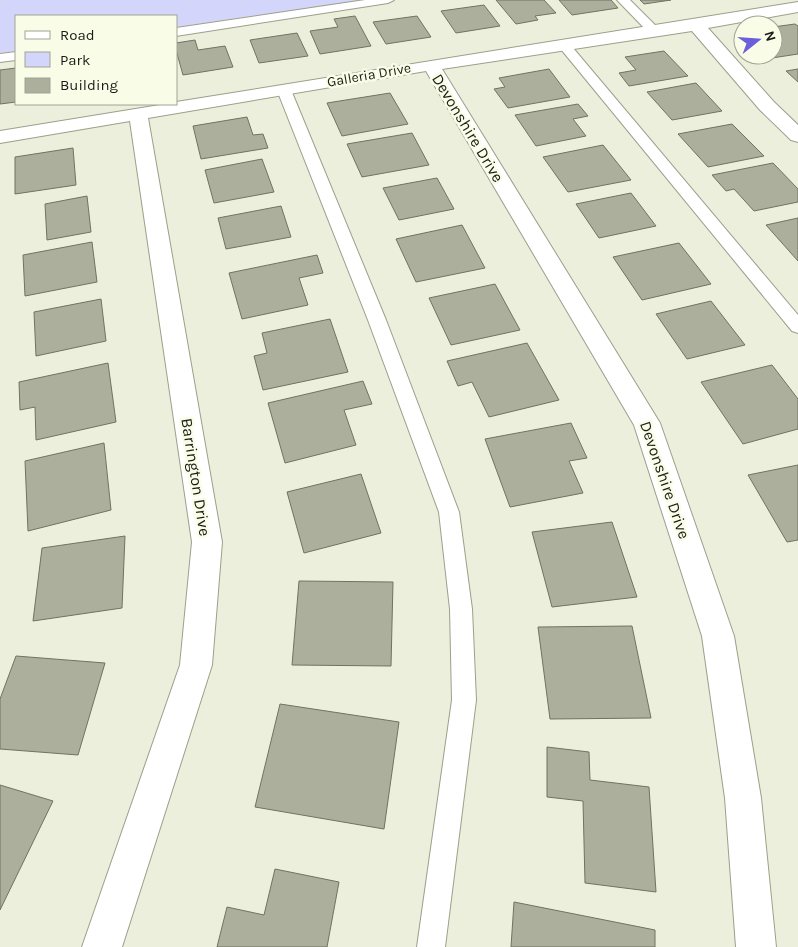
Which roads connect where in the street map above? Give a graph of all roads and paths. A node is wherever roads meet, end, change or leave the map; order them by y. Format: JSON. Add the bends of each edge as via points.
{"nodes":[{"id":1,"x":388,"y":0,"type":"edge"},
{"id":2,"x":623,"y":0,"type":"edge"},
{"id":3,"x":798,"y":7,"type":"edge"},
{"id":4,"x":696,"y":25,"type":"junction"},
{"id":5,"x":654,"y":31,"type":"junction"},
{"id":6,"x":178,"y":32,"type":"edge"},
{"id":7,"x":564,"y":45,"type":"junction"},
{"id":8,"x":15,"y":56,"type":"edge"},
{"id":9,"x":0,"y":58,"type":"edge"},
{"id":10,"x":431,"y":65,"type":"junction"},
{"id":11,"x":284,"y":90,"type":"junction"},
{"id":12,"x":138,"y":114,"type":"junction"},
{"id":13,"x":798,"y":136,"type":"edge"},
{"id":14,"x":0,"y":137,"type":"edge"},
{"id":15,"x":798,"y":327,"type":"edge"},
{"id":16,"x":102,"y":947,"type":"edge"},
{"id":17,"x":431,"y":947,"type":"edge"},
{"id":18,"x":756,"y":947,"type":"edge"}],
"edges":[{"from":1,"to":6,"type":"lane"},
{"from":2,"to":5,"type":"lane"},
{"from":3,"to":4,"type":"street","name":"Galleria Drive"},
{"from":4,"to":5,"type":"street","name":"Galleria Drive"},
{"from":4,"to":13,"type":"street"},
{"from":5,"to":7,"type":"street","name":"Galleria Drive"},
{"from":7,"to":10,"type":"street","name":"Galleria Drive"},
{"from":7,"to":15,"type":"lane"},
{"from":8,"to":9,"type":"lane"},
{"from":10,"to":11,"type":"street","name":"Galleria Drive"},
{"from":10,"to":18,"type":"street","name":"Devonshire Drive","via":[[647,423],[718,636],[743,798]]},
{"from":11,"to":12,"type":"street","name":"Galleria Drive"},
{"from":11,"to":17,"type":"lane","via":[[377,320],[448,512],[462,609],[464,700]]},
{"from":12,"to":14,"type":"street","name":"Galleria Drive"},
{"from":12,"to":16,"type":"street","name":"Barrington Drive","via":[[207,542],[196,664]]}]}
